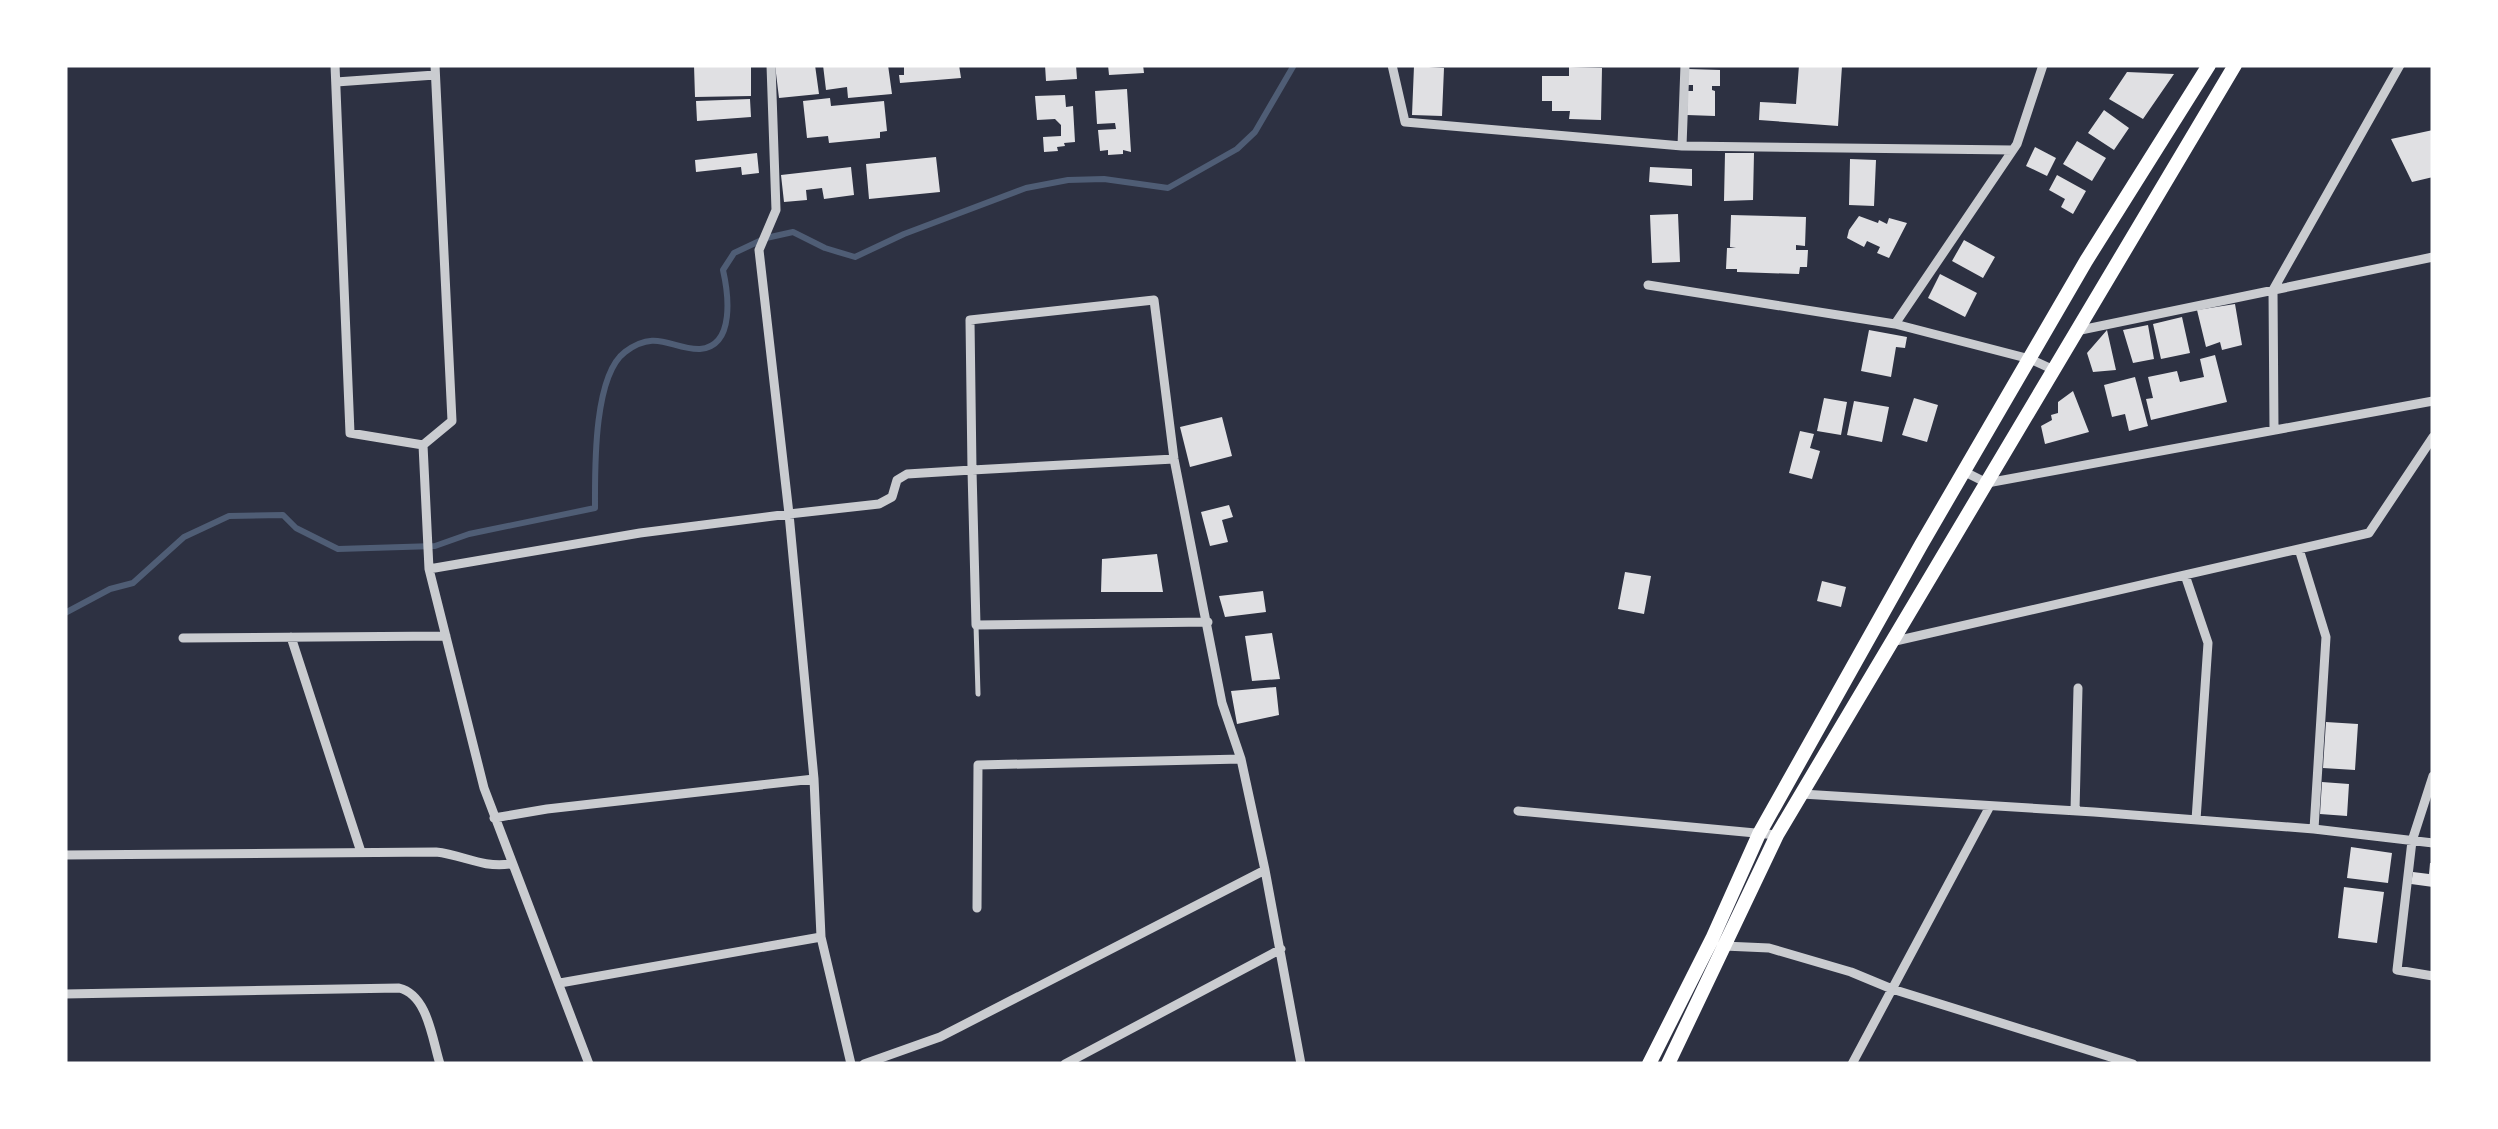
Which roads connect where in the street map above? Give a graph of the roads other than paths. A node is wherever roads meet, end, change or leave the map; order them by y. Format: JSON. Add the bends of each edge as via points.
{"nodes":[{"id":1,"x":335,"y":65,"type":"edge"},
{"id":2,"x":771,"y":65,"type":"edge"},
{"id":3,"x":1392,"y":65,"type":"edge"},
{"id":4,"x":1685,"y":65,"type":"edge"},
{"id":5,"x":2043,"y":65,"type":"edge"},
{"id":6,"x":2209,"y":65,"type":"edge"},
{"id":7,"x":2235,"y":65,"type":"edge"},
{"id":8,"x":2400,"y":65,"type":"edge"},
{"id":9,"x":435,"y":70,"type":"edge"},
{"id":10,"x":336,"y":82,"type":"junction"},
{"id":11,"x":1682,"y":146,"type":"junction"},
{"id":12,"x":2013,"y":150,"type":"junction"},
{"id":13,"x":2433,"y":257,"type":"edge"},
{"id":14,"x":1648,"y":284,"type":"dead end"},
{"id":15,"x":2273,"y":290,"type":"junction"},
{"id":16,"x":1895,"y":324,"type":"junction"},
{"id":17,"x":2076,"y":331,"type":"junction"},
{"id":18,"x":2030,"y":359,"type":"junction"},
{"id":19,"x":2054,"y":370,"type":"junction"},
{"id":20,"x":2433,"y":401,"type":"edge"},
{"id":21,"x":2274,"y":430,"type":"junction"},
{"id":22,"x":2432,"y":440,"type":"edge"},
{"id":23,"x":423,"y":445,"type":"junction"},
{"id":24,"x":1174,"y":458,"type":"junction"},
{"id":25,"x":972,"y":470,"type":"junction"},
{"id":26,"x":1964,"y":472,"type":"junction"},
{"id":27,"x":1987,"y":482,"type":"junction"},
{"id":28,"x":789,"y":514,"type":"junction"},
{"id":29,"x":2299,"y":549,"type":"junction"},
{"id":30,"x":429,"y":569,"type":"junction"},
{"id":31,"x":2184,"y":576,"type":"junction"},
{"id":32,"x":1208,"y":622,"type":"junction"},
{"id":33,"x":976,"y":625,"type":"junction"},
{"id":34,"x":446,"y":636,"type":"junction"},
{"id":35,"x":292,"y":637,"type":"junction"},
{"id":36,"x":182,"y":638,"type":"dead end"},
{"id":37,"x":1892,"y":642,"type":"junction"},
{"id":38,"x":2078,"y":688,"type":"dead end"},
{"id":39,"x":978,"y":694,"type":"dead end"},
{"id":40,"x":1241,"y":759,"type":"junction"},
{"id":41,"x":2433,"y":776,"type":"edge"},
{"id":42,"x":814,"y":779,"type":"junction"},
{"id":43,"x":1802,"y":794,"type":"junction"},
{"id":44,"x":1989,"y":808,"type":"junction"},
{"id":45,"x":1518,"y":810,"type":"dead end"},
{"id":46,"x":2075,"y":811,"type":"junction"},
{"id":47,"x":494,"y":818,"type":"junction"},
{"id":48,"x":2196,"y":820,"type":"junction"},
{"id":49,"x":2314,"y":830,"type":"junction"},
{"id":50,"x":1759,"y":834,"type":"junction"},
{"id":51,"x":1777,"y":836,"type":"junction"},
{"id":52,"x":2412,"y":841,"type":"junction"},
{"id":53,"x":2433,"y":843,"type":"edge"},
{"id":54,"x":361,"y":852,"type":"junction"},
{"id":55,"x":65,"y":855,"type":"edge"},
{"id":56,"x":510,"y":864,"type":"junction"},
{"id":57,"x":1265,"y":870,"type":"junction"},
{"id":58,"x":976,"y":908,"type":"dead end"},
{"id":59,"x":822,"y":937,"type":"junction"},
{"id":60,"x":1718,"y":943,"type":"junction"},
{"id":61,"x":1281,"y":950,"type":"junction"},
{"id":62,"x":2433,"y":976,"type":"edge"},
{"id":63,"x":560,"y":983,"type":"junction"},
{"id":64,"x":1892,"y":989,"type":"junction"},
{"id":65,"x":65,"y":994,"type":"edge"},
{"id":66,"x":440,"y":1064,"type":"edge"},
{"id":67,"x":589,"y":1064,"type":"edge"},
{"id":68,"x":851,"y":1064,"type":"edge"},
{"id":69,"x":864,"y":1064,"type":"edge"},
{"id":70,"x":1065,"y":1064,"type":"edge"},
{"id":71,"x":1301,"y":1064,"type":"edge"},
{"id":72,"x":1648,"y":1064,"type":"edge"},
{"id":73,"x":1668,"y":1064,"type":"edge"},
{"id":74,"x":1852,"y":1064,"type":"edge"},
{"id":75,"x":2133,"y":1064,"type":"edge"}],
"edges":[{"from":1,"to":10,"type":"street"},
{"from":2,"to":28,"type":"street","via":[[776,210],[760,250]]},
{"from":3,"to":11,"type":"street","via":[[1406,122]]},
{"from":4,"to":11,"type":"street"},
{"from":5,"to":12,"type":"street"},
{"from":6,"to":18,"type":"main road"},
{"from":7,"to":17,"type":"main road"},
{"from":8,"to":15,"type":"street"},
{"from":9,"to":10,"type":"street"},
{"from":9,"to":23,"type":"street","via":[[452,421]]},
{"from":10,"to":23,"type":"street","via":[[350,433]]},
{"from":11,"to":12,"type":"street"},
{"from":12,"to":16,"type":"street"},
{"from":13,"to":15,"type":"street"},
{"from":14,"to":16,"type":"street"},
{"from":15,"to":17,"type":"street"},
{"from":15,"to":21,"type":"street"},
{"from":16,"to":18,"type":"street"},
{"from":17,"to":19,"type":"main road"},
{"from":18,"to":19,"type":"street"},
{"from":18,"to":26,"type":"main road"},
{"from":19,"to":27,"type":"main road"},
{"from":20,"to":21,"type":"street"},
{"from":21,"to":27,"type":"street"},
{"from":22,"to":29,"type":"street","via":[[2369,533]]},
{"from":23,"to":30,"type":"street"},
{"from":24,"to":25,"type":"street"},
{"from":24,"to":25,"type":"street","via":[[1154,300],[970,320]]},
{"from":24,"to":32,"type":"street"},
{"from":25,"to":28,"type":"street","via":[[907,474],[879,504]]},
{"from":25,"to":33,"type":"street"},
{"from":26,"to":27,"type":"street"},
{"from":26,"to":50,"type":"main road"},
{"from":27,"to":37,"type":"main road"},
{"from":28,"to":30,"type":"street"},
{"from":28,"to":42,"type":"street"},
{"from":29,"to":31,"type":"street"},
{"from":29,"to":49,"type":"street","via":[[2326,637]]},
{"from":30,"to":34,"type":"street"},
{"from":31,"to":37,"type":"street"},
{"from":31,"to":48,"type":"street","via":[[2208,643]]},
{"from":32,"to":33,"type":"street"},
{"from":32,"to":40,"type":"street","via":[[1222,703]]},
{"from":33,"to":39,"type":"lane"},
{"from":34,"to":35,"type":"street"},
{"from":34,"to":47,"type":"street"},
{"from":35,"to":36,"type":"street"},
{"from":35,"to":54,"type":"street"},
{"from":37,"to":43,"type":"main road"},
{"from":38,"to":46,"type":"street"},
{"from":40,"to":57,"type":"street"},
{"from":40,"to":58,"type":"street","via":[[978,766]]},
{"from":41,"to":52,"type":"street"},
{"from":42,"to":47,"type":"street"},
{"from":42,"to":59,"type":"street"},
{"from":43,"to":44,"type":"street"},
{"from":43,"to":51,"type":"main road"},
{"from":44,"to":46,"type":"street"},
{"from":44,"to":64,"type":"street"},
{"from":45,"to":50,"type":"street"},
{"from":46,"to":48,"type":"street"},
{"from":47,"to":56,"type":"street"},
{"from":48,"to":49,"type":"street"},
{"from":49,"to":52,"type":"street"},
{"from":50,"to":51,"type":"street"},
{"from":50,"to":60,"type":"main road"},
{"from":51,"to":60,"type":"main road"},
{"from":52,"to":53,"type":"street"},
{"from":52,"to":62,"type":"street","via":[[2397,970]]},
{"from":54,"to":55,"type":"street"},
{"from":54,"to":56,"type":"street","via":[[436,852],[484,866]]},
{"from":56,"to":63,"type":"street"},
{"from":57,"to":61,"type":"street"},
{"from":57,"to":69,"type":"street","via":[[940,1037]]},
{"from":59,"to":63,"type":"street"},
{"from":59,"to":68,"type":"street"},
{"from":60,"to":64,"type":"street","via":[[1769,948]]},
{"from":60,"to":72,"type":"main road"},
{"from":60,"to":73,"type":"main road"},
{"from":61,"to":70,"type":"street"},
{"from":61,"to":71,"type":"street"},
{"from":63,"to":67,"type":"street"},
{"from":64,"to":74,"type":"street"},
{"from":64,"to":75,"type":"street"},
{"from":65,"to":66,"type":"street","via":[[399,988],[419,1000]]}]}
